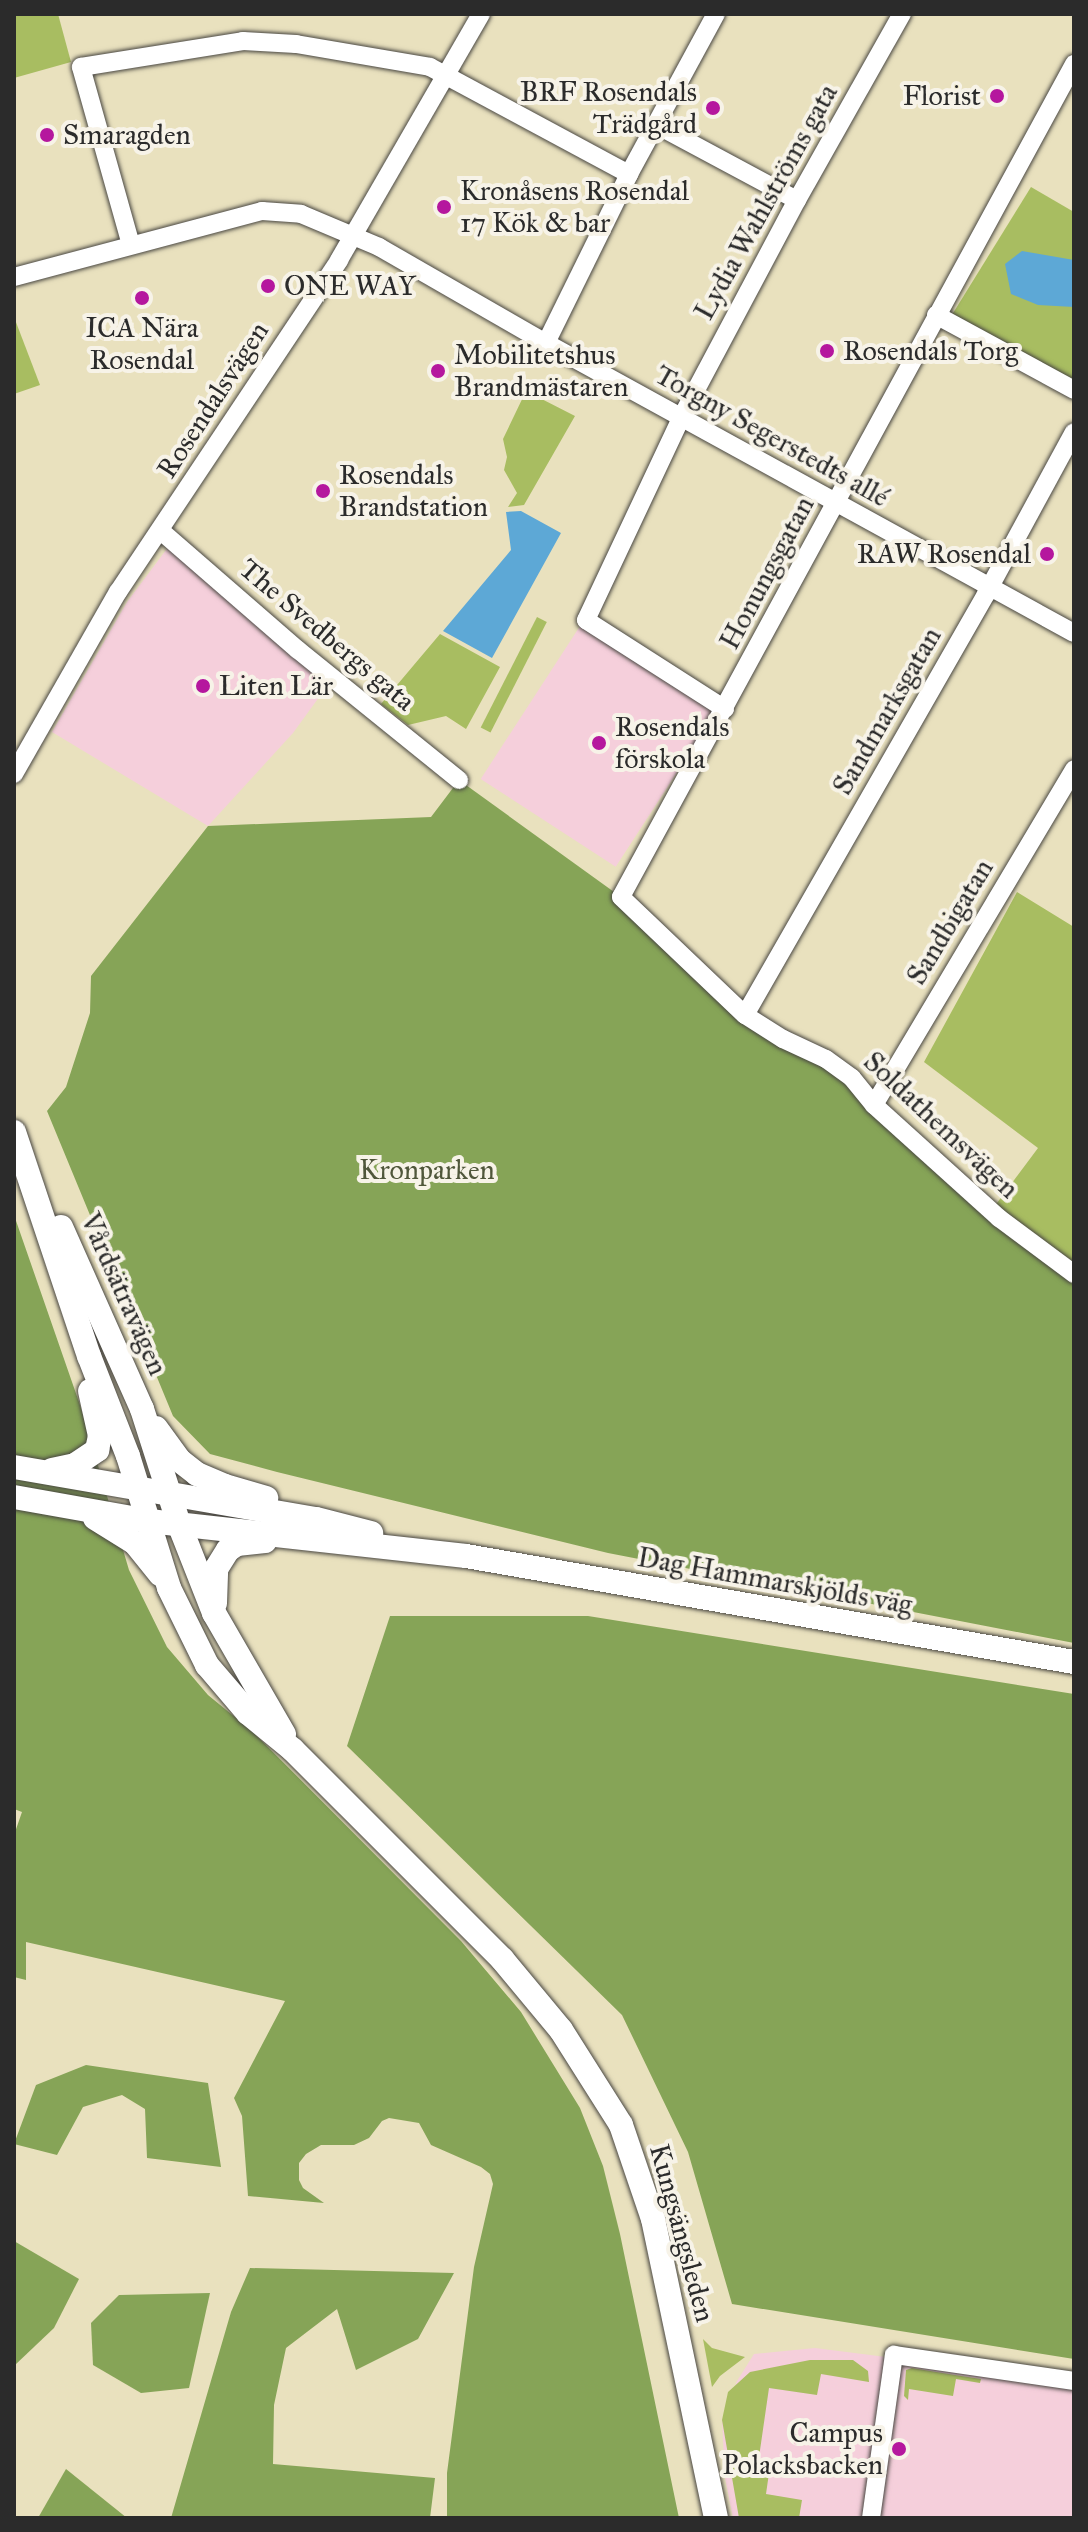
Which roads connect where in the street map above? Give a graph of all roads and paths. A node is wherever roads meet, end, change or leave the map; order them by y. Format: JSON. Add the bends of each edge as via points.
{"nodes":[{"id":1,"x":481,"y":14,"type":"edge"},
{"id":2,"x":716,"y":14,"type":"edge"},
{"id":3,"x":902,"y":14,"type":"edge"},
{"id":4,"x":445,"y":75,"type":"junction"},
{"id":5,"x":1071,"y":77,"type":"edge"},
{"id":6,"x":655,"y":124,"type":"junction"},
{"id":7,"x":629,"y":174,"type":"junction"},
{"id":8,"x":797,"y":200,"type":"junction"},
{"id":9,"x":354,"y":234,"type":"junction"},
{"id":10,"x":131,"y":245,"type":"junction"},
{"id":11,"x":14,"y":277,"type":"edge"},
{"id":12,"x":936,"y":315,"type":"junction"},
{"id":13,"x":546,"y":343,"type":"junction"},
{"id":14,"x":1074,"y":390,"type":"edge"},
{"id":15,"x":681,"y":418,"type":"junction"},
{"id":16,"x":1074,"y":432,"type":"edge"},
{"id":17,"x":836,"y":503,"type":"junction"},
{"id":18,"x":161,"y":531,"type":"junction"},
{"id":19,"x":990,"y":587,"type":"junction"},
{"id":20,"x":1074,"y":633,"type":"edge"},
{"id":21,"x":725,"y":709,"type":"junction"},
{"id":22,"x":1074,"y":769,"type":"edge"},
{"id":23,"x":14,"y":774,"type":"edge"},
{"id":24,"x":459,"y":780,"type":"dead end"},
{"id":25,"x":621,"y":897,"type":"joint"},
{"id":26,"x":745,"y":1015,"type":"junction"},
{"id":27,"x":874,"y":1105,"type":"junction"},
{"id":28,"x":14,"y":1121,"type":"edge"},
{"id":29,"x":14,"y":1132,"type":"edge"},
{"id":30,"x":1074,"y":1274,"type":"edge"},
{"id":31,"x":89,"y":1356,"type":"junction"},
{"id":32,"x":142,"y":1409,"type":"junction"},
{"id":33,"x":14,"y":1467,"type":"edge"},
{"id":34,"x":43,"y":1472,"type":"junction"},
{"id":35,"x":138,"y":1489,"type":"junction"},
{"id":36,"x":170,"y":1495,"type":"junction"},
{"id":37,"x":14,"y":1497,"type":"edge"},
{"id":38,"x":75,"y":1508,"type":"junction"},
{"id":39,"x":149,"y":1521,"type":"junction"},
{"id":40,"x":179,"y":1524,"type":"junction"},
{"id":41,"x":312,"y":1529,"type":"junction"},
{"id":42,"x":169,"y":1588,"type":"junction"},
{"id":43,"x":214,"y":1613,"type":"junction"},
{"id":44,"x":1074,"y":1662,"type":"edge"},
{"id":45,"x":293,"y":1750,"type":"junction"},
{"id":46,"x":1074,"y":2381,"type":"edge"},
{"id":47,"x":716,"y":2518,"type":"edge"},
{"id":48,"x":871,"y":2518,"type":"edge"}],
"edges":[{"from":1,"to":4,"type":"street","name":"Rosendalsvägen"},
{"from":2,"to":6,"type":"street"},
{"from":3,"to":8,"type":"street","name":"Lydia Wahlströms gata"},
{"from":4,"to":7,"type":"street"},
{"from":4,"to":9,"type":"street","name":"Rosendalsvägen"},
{"from":4,"to":10,"type":"street","via":[[430,67],[296,44],[243,41],[81,67]]},
{"from":5,"to":12,"type":"street","name":"Honungsgatan"},
{"from":6,"to":7,"type":"street"},
{"from":6,"to":8,"type":"street"},
{"from":7,"to":13,"type":"street"},
{"from":8,"to":15,"type":"street","name":"Lydia Wahlströms gata"},
{"from":9,"to":10,"type":"street","name":"Torgny Segerstedts allé","via":[[301,214],[262,211]]},
{"from":9,"to":13,"type":"street","name":"Torgny Segerstedts allé"},
{"from":9,"to":18,"type":"street","name":"Rosendalsvägen"},
{"from":10,"to":11,"type":"street","name":"Torgny Segerstedts allé"},
{"from":12,"to":14,"type":"street"},
{"from":12,"to":17,"type":"street","name":"Honungsgatan"},
{"from":13,"to":15,"type":"street","name":"Torgny Segerstedts allé"},
{"from":15,"to":17,"type":"street","name":"Torgny Segerstedts allé"},
{"from":15,"to":21,"type":"street","name":"Lydia Wahlströms gata","via":[[586,620]]},
{"from":16,"to":19,"type":"street","name":"Sandmarksgatan"},
{"from":17,"to":19,"type":"street","name":"Torgny Segerstedts allé"},
{"from":17,"to":21,"type":"street","name":"Honungsgatan"},
{"from":18,"to":23,"type":"street","name":"Rosendalsvägen","via":[[118,592]]},
{"from":18,"to":24,"type":"street","name":"The Svedbergs gata"},
{"from":19,"to":20,"type":"street","name":"Torgny Segerstedts allé"},
{"from":19,"to":26,"type":"street","name":"Sandmarksgatan"},
{"from":21,"to":25,"type":"street","name":"Honungsgatan"},
{"from":22,"to":27,"type":"street","name":"Sandbigatan"},
{"from":25,"to":26,"type":"street","name":"Soldathemsvägen"},
{"from":26,"to":27,"type":"street","name":"Soldathemsvägen","via":[[826,1059],[852,1078]]},
{"from":27,"to":30,"type":"street","name":"Soldathemsvägen","via":[[999,1218]]},
{"from":28,"to":32,"type":"main road","name":"Vårdsätravägen"},
{"from":29,"to":31,"type":"main road","name":"Vårdsätravägen"},
{"from":31,"to":34,"type":"main road","via":[[90,1396],[100,1436],[97,1450],[75,1465]]},
{"from":31,"to":35,"type":"main road","name":"Vårdsätravägen"},
{"from":32,"to":36,"type":"main road","name":"Vårdsätravägen"},
{"from":32,"to":41,"type":"main road","via":[[179,1460],[197,1474],[273,1500]]},
{"from":33,"to":34,"type":"main road","name":"Dag Hammarskjölds väg"},
{"from":34,"to":35,"type":"main road","name":"Dag Hammarskjölds väg"},
{"from":35,"to":36,"type":"main road","name":"Dag Hammarskjölds väg"},
{"from":35,"to":39,"type":"main road","name":"Kungsängsleden"},
{"from":36,"to":40,"type":"main road","name":"Kungsängsleden"},
{"from":36,"to":41,"type":"main road","name":"Dag Hammarskjölds väg"},
{"from":37,"to":38,"type":"main road","name":"Dag Hammarskjölds väg"},
{"from":38,"to":39,"type":"main road","name":"Dag Hammarskjölds väg"},
{"from":38,"to":42,"type":"main road","via":[[135,1543]]},
{"from":39,"to":40,"type":"main road","name":"Dag Hammarskjölds väg"},
{"from":39,"to":42,"type":"main road","name":"Kungsängsleden"},
{"from":40,"to":41,"type":"main road","name":"Dag Hammarskjölds väg"},
{"from":40,"to":43,"type":"main road","name":"Kungsängsleden"},
{"from":41,"to":43,"type":"main road","via":[[228,1550],[216,1569]]},
{"from":41,"to":44,"type":"main road","name":"Dag Hammarskjölds väg"},
{"from":42,"to":45,"type":"main road","name":"Kungsängsleden","via":[[207,1665],[248,1713]]},
{"from":43,"to":45,"type":"main road","name":"Kungsängsleden"},
{"from":45,"to":47,"type":"main road","name":"Kungsängsleden","via":[[532,1993],[621,2125],[653,2219]]},
{"from":46,"to":48,"type":"street","via":[[894,2355]]}]}
